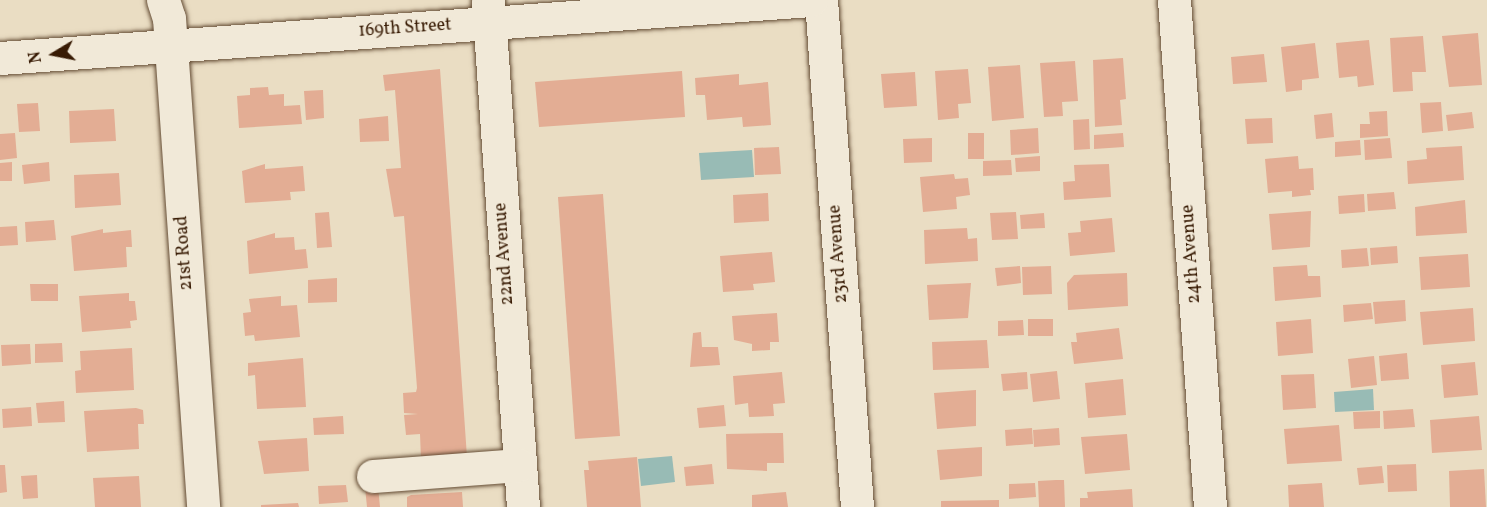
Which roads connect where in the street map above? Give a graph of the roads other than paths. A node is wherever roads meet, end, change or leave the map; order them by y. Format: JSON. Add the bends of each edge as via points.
{"nodes":[{"id":1,"x":163,"y":0,"type":"edge"},
{"id":2,"x":811,"y":0,"type":"edge"},
{"id":3,"x":821,"y":0,"type":"edge"},
{"id":4,"x":1174,"y":0,"type":"edge"},
{"id":5,"x":488,"y":11,"type":"edge"},
{"id":6,"x":171,"y":45,"type":"junction"},
{"id":7,"x":0,"y":58,"type":"edge"},
{"id":8,"x":520,"y":465,"type":"junction"},
{"id":9,"x":373,"y":476,"type":"dead end"},
{"id":10,"x":203,"y":507,"type":"edge"},
{"id":11,"x":523,"y":507,"type":"edge"},
{"id":12,"x":856,"y":507,"type":"edge"},
{"id":13,"x":1210,"y":507,"type":"edge"}],
"edges":[{"from":1,"to":6,"type":"street","name":"21st Road"},
{"from":2,"to":5,"type":"street","name":"169th Street"},
{"from":3,"to":12,"type":"street","name":"23rd Avenue"},
{"from":4,"to":13,"type":"street","name":"24th Avenue"},
{"from":5,"to":6,"type":"street","name":"169th Street"},
{"from":5,"to":8,"type":"street","name":"22nd Avenue"},
{"from":6,"to":7,"type":"street","name":"169th Street"},
{"from":6,"to":10,"type":"street","name":"21st Road"},
{"from":8,"to":9,"type":"street"},
{"from":8,"to":11,"type":"street","name":"22nd Avenue"}]}
